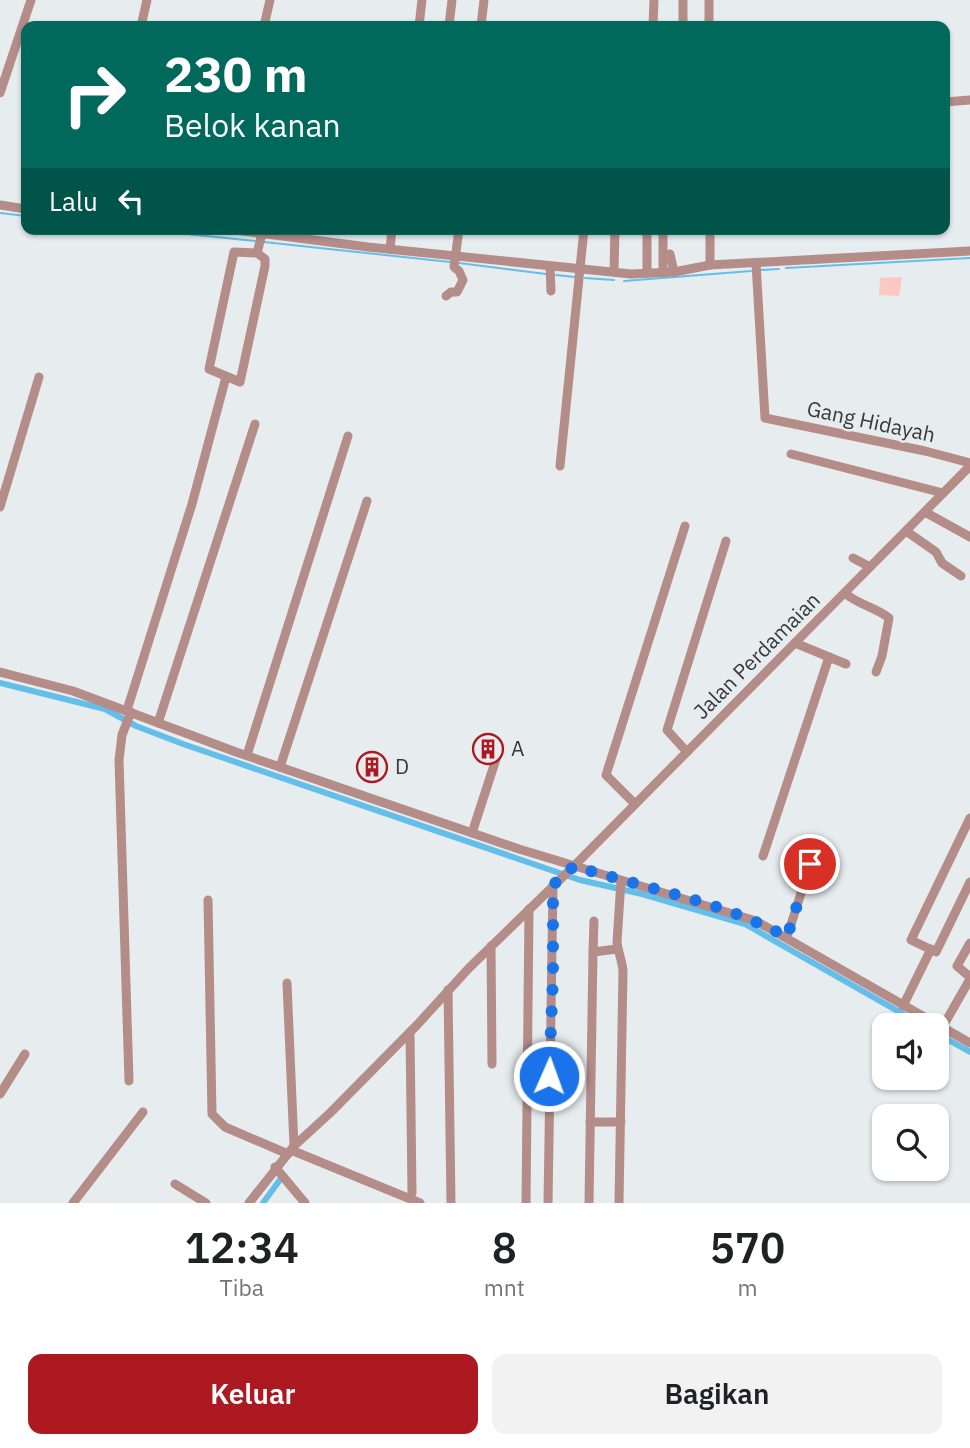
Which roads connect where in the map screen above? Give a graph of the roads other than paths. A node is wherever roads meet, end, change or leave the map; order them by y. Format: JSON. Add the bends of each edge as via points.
{"nodes":[{"id":1,"x":31,"y":0,"type":"edge"},
{"id":2,"x":148,"y":0,"type":"edge"},
{"id":3,"x":270,"y":0,"type":"edge"},
{"id":4,"x":422,"y":0,"type":"edge"},
{"id":5,"x":452,"y":0,"type":"edge"},
{"id":6,"x":484,"y":0,"type":"edge"},
{"id":7,"x":654,"y":0,"type":"edge"},
{"id":8,"x":683,"y":0,"type":"edge"},
{"id":9,"x":709,"y":0,"type":"edge"},
{"id":10,"x":24,"y":21,"type":"edge"},
{"id":11,"x":142,"y":21,"type":"edge"},
{"id":12,"x":265,"y":21,"type":"edge"},
{"id":13,"x":420,"y":21,"type":"edge"},
{"id":14,"x":450,"y":21,"type":"edge"},
{"id":15,"x":482,"y":21,"type":"edge"},
{"id":16,"x":653,"y":21,"type":"edge"},
{"id":17,"x":683,"y":21,"type":"edge"},
{"id":18,"x":709,"y":21,"type":"edge"},
{"id":19,"x":21,"y":30,"type":"edge"},
{"id":20,"x":0,"y":93,"type":"edge"},
{"id":21,"x":970,"y":100,"type":"edge"},
{"id":22,"x":950,"y":102,"type":"edge"},
{"id":23,"x":0,"y":205,"type":"edge"},
{"id":24,"x":21,"y":208,"type":"edge"},
{"id":25,"x":391,"y":235,"type":"edge"},
{"id":26,"x":458,"y":235,"type":"edge"},
{"id":27,"x":584,"y":235,"type":"edge"},
{"id":28,"x":615,"y":235,"type":"edge"},
{"id":29,"x":648,"y":235,"type":"edge"},
{"id":30,"x":663,"y":235,"type":"edge"},
{"id":31,"x":710,"y":235,"type":"edge"},
{"id":32,"x":257,"y":238,"type":"edge"},
{"id":33,"x":390,"y":249,"type":"junction"},
{"id":34,"x":970,"y":251,"type":"edge"},
{"id":35,"x":670,"y":254,"type":"dead end"},
{"id":36,"x":455,"y":260,"type":"junction"},
{"id":37,"x":755,"y":263,"type":"junction"},
{"id":38,"x":710,"y":265,"type":"junction"},
{"id":39,"x":550,"y":266,"type":"junction"},
{"id":40,"x":581,"y":268,"type":"junction"},
{"id":41,"x":614,"y":272,"type":"junction"},
{"id":42,"x":663,"y":272,"type":"junction"},
{"id":43,"x":674,"y":272,"type":"junction"},
{"id":44,"x":647,"y":273,"type":"junction"},
{"id":45,"x":551,"y":291,"type":"dead end"},
{"id":46,"x":446,"y":296,"type":"dead end"},
{"id":47,"x":38,"y":377,"type":"dead end"},
{"id":48,"x":226,"y":377,"type":"junction"},
{"id":49,"x":255,"y":424,"type":"dead end"},
{"id":50,"x":348,"y":436,"type":"dead end"},
{"id":51,"x":791,"y":454,"type":"dead end"},
{"id":52,"x":970,"y":464,"type":"edge"},
{"id":53,"x":561,"y":466,"type":"dead end"},
{"id":54,"x":943,"y":493,"type":"junction"},
{"id":55,"x":367,"y":501,"type":"dead end"},
{"id":56,"x":0,"y":507,"type":"edge"},
{"id":57,"x":925,"y":512,"type":"junction"},
{"id":58,"x":685,"y":526,"type":"dead end"},
{"id":59,"x":906,"y":531,"type":"junction"},
{"id":60,"x":970,"y":537,"type":"edge"},
{"id":61,"x":726,"y":541,"type":"dead end"},
{"id":62,"x":853,"y":558,"type":"dead end"},
{"id":63,"x":870,"y":567,"type":"junction"},
{"id":64,"x":961,"y":576,"type":"dead end"},
{"id":65,"x":845,"y":593,"type":"junction"},
{"id":66,"x":795,"y":643,"type":"junction"},
{"id":67,"x":829,"y":657,"type":"junction"},
{"id":68,"x":846,"y":664,"type":"dead end"},
{"id":69,"x":0,"y":672,"type":"edge"},
{"id":70,"x":876,"y":672,"type":"dead end"},
{"id":71,"x":129,"y":713,"type":"junction"},
{"id":72,"x":158,"y":723,"type":"junction"},
{"id":73,"x":498,"y":752,"type":"dead end"},
{"id":74,"x":687,"y":752,"type":"junction"},
{"id":75,"x":247,"y":755,"type":"junction"},
{"id":76,"x":280,"y":767,"type":"junction"},
{"id":77,"x":635,"y":804,"type":"junction"},
{"id":78,"x":970,"y":818,"type":"edge"},
{"id":79,"x":472,"y":833,"type":"junction"},
{"id":80,"x":818,"y":840,"type":"dead end"},
{"id":81,"x":763,"y":856,"type":"dead end"},
{"id":82,"x":567,"y":871,"type":"junction"},
{"id":83,"x":970,"y":882,"type":"edge"},
{"id":84,"x":553,"y":885,"type":"junction"},
{"id":85,"x":620,"y":887,"type":"junction"},
{"id":86,"x":208,"y":900,"type":"dead end"},
{"id":87,"x":529,"y":909,"type":"junction"},
{"id":88,"x":594,"y":921,"type":"dead end"},
{"id":89,"x":787,"y":937,"type":"junction"},
{"id":90,"x":970,"y":943,"type":"edge"},
{"id":91,"x":491,"y":946,"type":"junction"},
{"id":92,"x":617,"y":949,"type":"junction"},
{"id":93,"x":931,"y":949,"type":"junction"},
{"id":94,"x":593,"y":952,"type":"junction"},
{"id":95,"x":970,"y":978,"type":"edge"},
{"id":96,"x":287,"y":983,"type":"dead end"},
{"id":97,"x":448,"y":990,"type":"junction"},
{"id":98,"x":903,"y":1006,"type":"junction"},
{"id":99,"x":915,"y":1013,"type":"edge"},
{"id":100,"x":949,"y":1016,"type":"edge"},
{"id":101,"x":410,"y":1032,"type":"junction"},
{"id":102,"x":949,"y":1032,"type":"edge"},
{"id":103,"x":970,"y":1043,"type":"edge"},
{"id":104,"x":25,"y":1054,"type":"dead end"},
{"id":105,"x":492,"y":1064,"type":"dead end"},
{"id":106,"x":128,"y":1081,"type":"dead end"},
{"id":107,"x":0,"y":1094,"type":"edge"},
{"id":108,"x":143,"y":1112,"type":"dead end"},
{"id":109,"x":590,"y":1122,"type":"junction"},
{"id":110,"x":621,"y":1122,"type":"junction"},
{"id":111,"x":291,"y":1150,"type":"junction"},
{"id":112,"x":279,"y":1171,"type":"junction"},
{"id":113,"x":175,"y":1184,"type":"dead end"},
{"id":114,"x":412,"y":1193,"type":"dead end"},
{"id":115,"x":73,"y":1203,"type":"edge"},
{"id":116,"x":206,"y":1203,"type":"edge"},
{"id":117,"x":249,"y":1203,"type":"edge"},
{"id":118,"x":305,"y":1203,"type":"edge"},
{"id":119,"x":420,"y":1203,"type":"edge"},
{"id":120,"x":451,"y":1203,"type":"edge"},
{"id":121,"x":526,"y":1203,"type":"edge"},
{"id":122,"x":548,"y":1203,"type":"edge"},
{"id":123,"x":589,"y":1203,"type":"edge"},
{"id":124,"x":619,"y":1203,"type":"edge"}],
"edges":[{"from":1,"to":10,"type":"street"},
{"from":2,"to":11,"type":"street"},
{"from":3,"to":12,"type":"street"},
{"from":4,"to":13,"type":"street"},
{"from":5,"to":14,"type":"street"},
{"from":6,"to":15,"type":"street"},
{"from":7,"to":16,"type":"street"},
{"from":8,"to":17,"type":"street"},
{"from":9,"to":18,"type":"street"},
{"from":19,"to":20,"type":"street"},
{"from":21,"to":22,"type":"street"},
{"from":23,"to":24,"type":"street"},
{"from":25,"to":33,"type":"street"},
{"from":26,"to":36,"type":"street"},
{"from":27,"to":40,"type":"street"},
{"from":28,"to":41,"type":"street"},
{"from":29,"to":44,"type":"street"},
{"from":30,"to":42,"type":"street"},
{"from":31,"to":38,"type":"street"},
{"from":32,"to":33,"type":"street"},
{"from":32,"to":48,"type":"street","via":[[265,267],[240,382]]},
{"from":32,"to":48,"type":"street","via":[[234,252],[209,369]]},
{"from":33,"to":36,"type":"street"},
{"from":34,"to":37,"type":"street"},
{"from":35,"to":43,"type":"street"},
{"from":36,"to":39,"type":"street"},
{"from":36,"to":46,"type":"street","via":[[463,280],[457,292]]},
{"from":37,"to":38,"type":"street"},
{"from":37,"to":52,"type":"street","name":"Gang Hidayah","via":[[765,418]]},
{"from":38,"to":43,"type":"street"},
{"from":39,"to":40,"type":"street"},
{"from":39,"to":45,"type":"street"},
{"from":40,"to":41,"type":"street"},
{"from":40,"to":53,"type":"street"},
{"from":41,"to":44,"type":"street"},
{"from":42,"to":43,"type":"street"},
{"from":42,"to":44,"type":"street"},
{"from":47,"to":56,"type":"street"},
{"from":48,"to":71,"type":"street"},
{"from":49,"to":72,"type":"street"},
{"from":50,"to":75,"type":"street"},
{"from":51,"to":54,"type":"street"},
{"from":52,"to":54,"type":"street","name":"Jalan Perdamaian"},
{"from":54,"to":57,"type":"street","name":"Jalan Perdamaian"},
{"from":55,"to":76,"type":"street"},
{"from":57,"to":59,"type":"street","name":"Jalan Perdamaian"},
{"from":57,"to":60,"type":"street"},
{"from":58,"to":77,"type":"street","via":[[606,775]]},
{"from":59,"to":63,"type":"street","name":"Jalan Perdamaian"},
{"from":59,"to":64,"type":"street"},
{"from":61,"to":74,"type":"street","via":[[667,730]]},
{"from":62,"to":63,"type":"street"},
{"from":63,"to":65,"type":"street","name":"Jalan Perdamaian"},
{"from":65,"to":66,"type":"street","name":"Jalan Perdamaian"},
{"from":65,"to":70,"type":"street","via":[[889,618]]},
{"from":66,"to":67,"type":"street"},
{"from":66,"to":74,"type":"street","name":"Jalan Perdamaian"},
{"from":67,"to":68,"type":"street"},
{"from":67,"to":81,"type":"street"},
{"from":69,"to":71,"type":"street","via":[[64,688]]},
{"from":71,"to":72,"type":"street"},
{"from":71,"to":106,"type":"street","via":[[119,760]]},
{"from":72,"to":75,"type":"street"},
{"from":73,"to":79,"type":"street"},
{"from":74,"to":77,"type":"street","name":"Jalan Perdamaian"},
{"from":75,"to":76,"type":"street"},
{"from":76,"to":79,"type":"street"},
{"from":77,"to":82,"type":"street","name":"Jalan Perdamaian"},
{"from":78,"to":93,"type":"street","via":[[911,940]]},
{"from":79,"to":82,"type":"street"},
{"from":80,"to":89,"type":"street"},
{"from":82,"to":84,"type":"street","name":"Jalan Perdamaian"},
{"from":82,"to":85,"type":"street"},
{"from":83,"to":93,"type":"street","via":[[936,952]]},
{"from":84,"to":87,"type":"street","name":"Jalan Perdamaian"},
{"from":84,"to":122,"type":"street"},
{"from":85,"to":89,"type":"street","via":[[740,915]]},
{"from":85,"to":92,"type":"street"},
{"from":86,"to":111,"type":"street","via":[[212,1114],[225,1127]]},
{"from":87,"to":91,"type":"street","name":"Jalan Perdamaian"},
{"from":87,"to":121,"type":"street"},
{"from":88,"to":94,"type":"street"},
{"from":89,"to":98,"type":"street"},
{"from":90,"to":95,"type":"street","via":[[957,966]]},
{"from":91,"to":97,"type":"street","name":"Jalan Perdamaian"},
{"from":91,"to":105,"type":"street"},
{"from":92,"to":94,"type":"street"},
{"from":92,"to":110,"type":"street","via":[[623,971]]},
{"from":93,"to":98,"type":"street"},
{"from":94,"to":109,"type":"street"},
{"from":95,"to":100,"type":"street"},
{"from":96,"to":111,"type":"street"},
{"from":97,"to":101,"type":"street","name":"Jalan Perdamaian"},
{"from":97,"to":120,"type":"street"},
{"from":98,"to":99,"type":"street"},
{"from":101,"to":111,"type":"street","name":"Jalan Perdamaian"},
{"from":101,"to":114,"type":"street"},
{"from":102,"to":103,"type":"street"},
{"from":104,"to":107,"type":"street"},
{"from":108,"to":115,"type":"street"},
{"from":109,"to":110,"type":"street"},
{"from":109,"to":123,"type":"street"},
{"from":110,"to":124,"type":"street"},
{"from":111,"to":112,"type":"street","name":"Jalan Perdamaian"},
{"from":111,"to":119,"type":"street"},
{"from":112,"to":117,"type":"street","name":"Jalan Perdamaian"},
{"from":112,"to":118,"type":"street"},
{"from":113,"to":116,"type":"street"}]}
